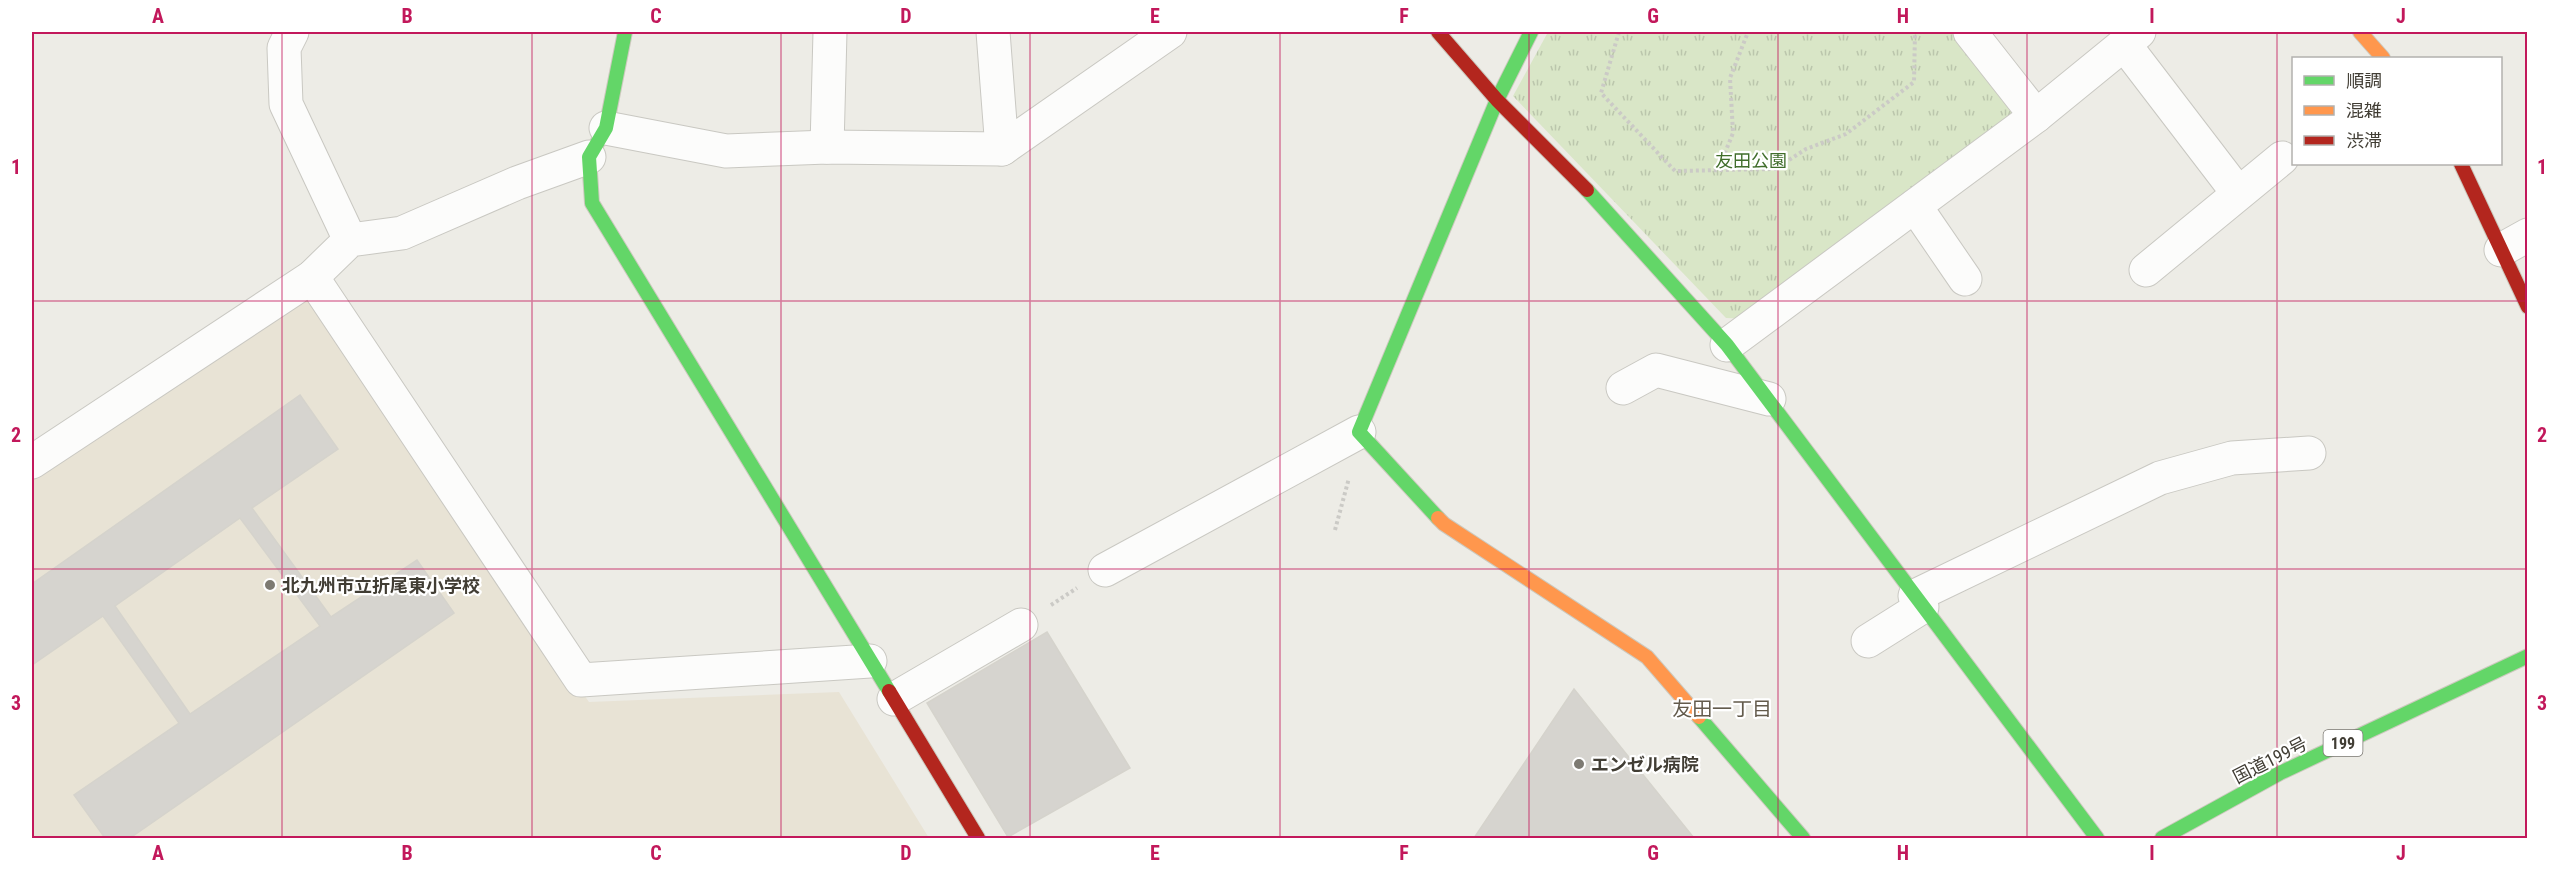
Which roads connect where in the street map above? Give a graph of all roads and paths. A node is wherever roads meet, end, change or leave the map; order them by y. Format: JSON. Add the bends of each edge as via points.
{"nodes":[{"id":1,"x":292,"y":32,"type":"edge"},
{"id":2,"x":625,"y":32,"type":"edge"},
{"id":3,"x":830,"y":32,"type":"edge"},
{"id":4,"x":993,"y":32,"type":"edge"},
{"id":5,"x":1170,"y":32,"type":"edge"},
{"id":6,"x":1438,"y":32,"type":"edge"},
{"id":7,"x":1531,"y":32,"type":"edge"},
{"id":8,"x":1619,"y":32,"type":"edge"},
{"id":9,"x":1748,"y":32,"type":"edge"},
{"id":10,"x":1915,"y":32,"type":"edge"},
{"id":11,"x":1970,"y":32,"type":"edge"},
{"id":12,"x":2360,"y":32,"type":"edge"},
{"id":13,"x":2131,"y":38,"type":"edge"},
{"id":14,"x":2382,"y":57,"type":"edge"},
{"id":15,"x":1497,"y":100,"type":"junction"},
{"id":16,"x":2036,"y":116,"type":"junction"},
{"id":17,"x":606,"y":128,"type":"junction"},
{"id":18,"x":827,"y":147,"type":"junction"},
{"id":19,"x":1002,"y":149,"type":"junction"},
{"id":20,"x":589,"y":157,"type":"junction"},
{"id":21,"x":2282,"y":158,"type":"dead end"},
{"id":22,"x":2462,"y":165,"type":"edge"},
{"id":23,"x":1718,"y":170,"type":"junction"},
{"id":24,"x":2238,"y":193,"type":"junction"},
{"id":25,"x":1915,"y":206,"type":"junction"},
{"id":26,"x":350,"y":240,"type":"junction"},
{"id":27,"x":2514,"y":243,"type":"edge"},
{"id":28,"x":2146,"y":270,"type":"dead end"},
{"id":29,"x":312,"y":277,"type":"junction"},
{"id":30,"x":1965,"y":279,"type":"dead end"},
{"id":31,"x":2528,"y":307,"type":"edge"},
{"id":32,"x":1727,"y":345,"type":"junction"},
{"id":33,"x":1623,"y":388,"type":"dead end"},
{"id":34,"x":1769,"y":399,"type":"junction"},
{"id":35,"x":1352,"y":436,"type":"junction"},
{"id":36,"x":2309,"y":453,"type":"dead end"},
{"id":37,"x":32,"y":462,"type":"edge"},
{"id":38,"x":1335,"y":530,"type":"dead end"},
{"id":39,"x":1105,"y":570,"type":"joint"},
{"id":40,"x":1919,"y":602,"type":"junction"},
{"id":41,"x":1021,"y":625,"type":"joint"},
{"id":42,"x":1868,"y":641,"type":"dead end"},
{"id":43,"x":2528,"y":656,"type":"edge"},
{"id":44,"x":870,"y":661,"type":"junction"},
{"id":45,"x":894,"y":699,"type":"junction"},
{"id":46,"x":978,"y":838,"type":"edge"},
{"id":47,"x":1803,"y":838,"type":"edge"},
{"id":48,"x":2097,"y":838,"type":"edge"},
{"id":49,"x":2162,"y":838,"type":"edge"}],
"edges":[{"from":1,"to":26,"type":"street","via":[[284,48],[286,104]]},
{"from":2,"to":17,"type":"main road"},
{"from":3,"to":18,"type":"street"},
{"from":4,"to":19,"type":"street"},
{"from":5,"to":19,"type":"street"},
{"from":6,"to":15,"type":"main road"},
{"from":7,"to":15,"type":"main road"},
{"from":8,"to":23,"type":"path","via":[[1601,93],[1675,171]]},
{"from":9,"to":23,"type":"path","via":[[1730,78],[1733,133]]},
{"from":10,"to":23,"type":"path","via":[[1914,82],[1846,134],[1806,148],[1776,169]]},
{"from":11,"to":16,"type":"street"},
{"from":12,"to":14,"type":"main road"},
{"from":13,"to":16,"type":"street"},
{"from":13,"to":24,"type":"street"},
{"from":15,"to":32,"type":"main road","via":[[1567,168]]},
{"from":15,"to":35,"type":"main road"},
{"from":16,"to":25,"type":"street"},
{"from":17,"to":18,"type":"street","via":[[726,151]]},
{"from":17,"to":20,"type":"main road"},
{"from":18,"to":19,"type":"street"},
{"from":20,"to":26,"type":"street","via":[[517,183],[402,233]]},
{"from":20,"to":44,"type":"main road","via":[[592,203]]},
{"from":21,"to":24,"type":"street"},
{"from":22,"to":27,"type":"main road"},
{"from":24,"to":28,"type":"street"},
{"from":25,"to":30,"type":"street"},
{"from":25,"to":32,"type":"street"},
{"from":26,"to":29,"type":"street"},
{"from":27,"to":31,"type":"main road"},
{"from":29,"to":37,"type":"street"},
{"from":29,"to":44,"type":"street","via":[[581,680]]},
{"from":32,"to":34,"type":"main road"},
{"from":33,"to":34,"type":"street","via":[[1656,370]]},
{"from":34,"to":40,"type":"main road"},
{"from":35,"to":38,"type":"path","via":[[1350,476]]},
{"from":35,"to":39,"type":"street"},
{"from":35,"to":47,"type":"main road","via":[[1444,524],[1647,657]]},
{"from":36,"to":40,"type":"street","via":[[2232,458],[2160,478]]},
{"from":39,"to":41,"type":"path"},
{"from":40,"to":42,"type":"street"},
{"from":40,"to":48,"type":"main road"},
{"from":41,"to":45,"type":"street"},
{"from":43,"to":49,"type":"main road","name":"国道199号","number":"199","via":[[2280,773]]},
{"from":44,"to":45,"type":"main road"},
{"from":45,"to":46,"type":"main road"}]}
